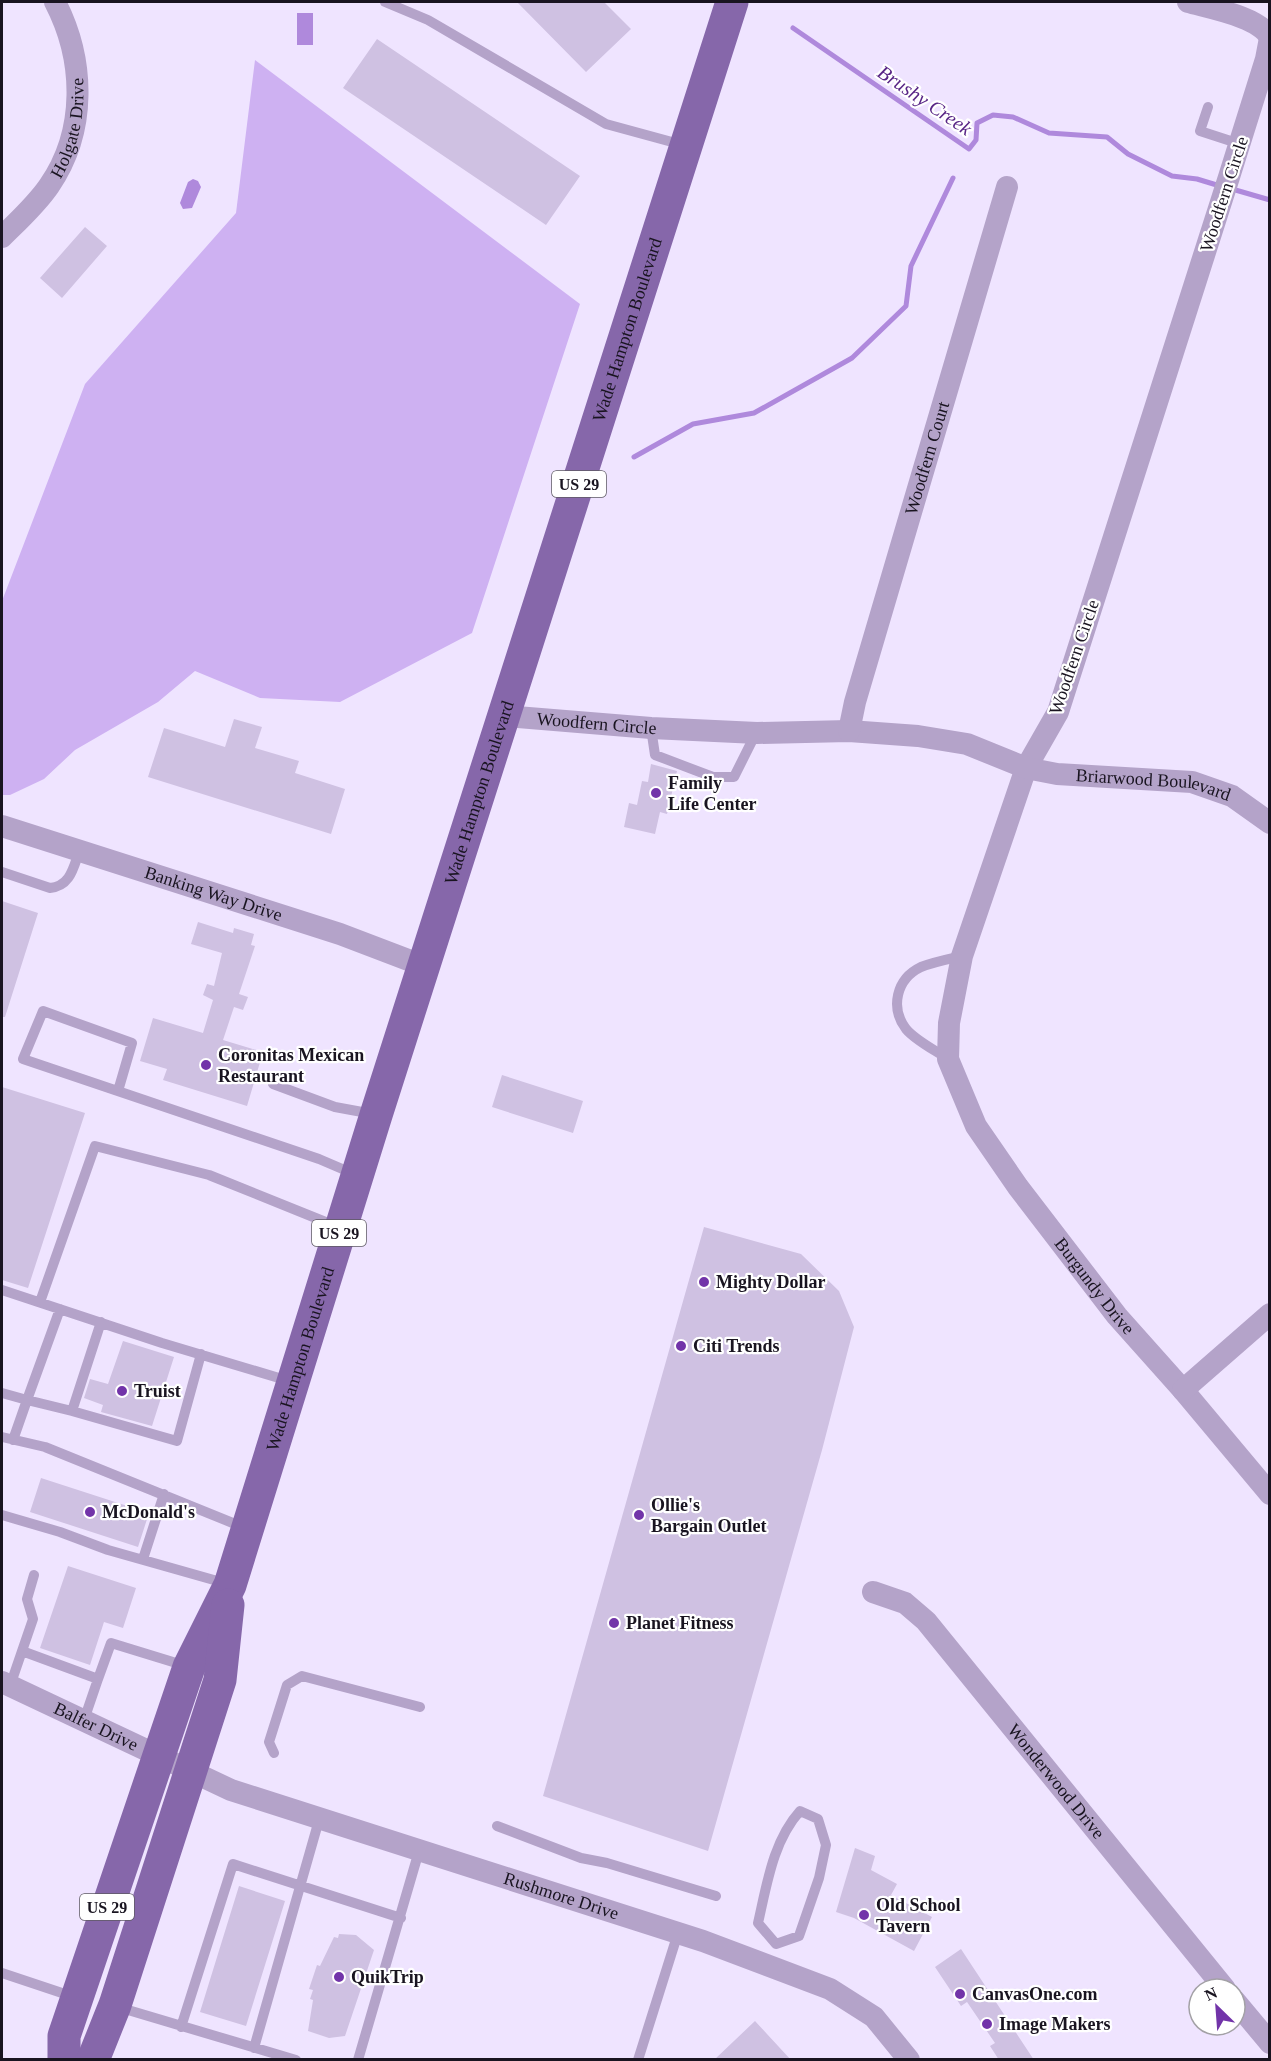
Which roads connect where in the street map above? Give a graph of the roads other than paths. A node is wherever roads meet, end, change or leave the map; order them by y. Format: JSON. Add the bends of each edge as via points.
{"nodes":[{"id":1,"x":55,"y":2,"type":"edge"},
{"id":2,"x":385,"y":2,"type":"edge"},
{"id":3,"x":732,"y":2,"type":"edge"},
{"id":4,"x":1188,"y":2,"type":"edge"},
{"id":5,"x":1269,"y":38,"type":"edge"},
{"id":6,"x":1208,"y":107,"type":"dead end"},
{"id":7,"x":1240,"y":144,"type":"junction"},
{"id":8,"x":686,"y":146,"type":"junction"},
{"id":9,"x":1007,"y":187,"type":"dead end"},
{"id":10,"x":2,"y":237,"type":"edge"},
{"id":11,"x":505,"y":716,"type":"junction"},
{"id":12,"x":651,"y":728,"type":"junction"},
{"id":13,"x":849,"y":731,"type":"junction"},
{"id":14,"x":757,"y":733,"type":"junction"},
{"id":15,"x":1026,"y":768,"type":"junction"},
{"id":16,"x":1269,"y":823,"type":"edge"},
{"id":17,"x":2,"y":826,"type":"edge"},
{"id":18,"x":79,"y":852,"type":"junction"},
{"id":19,"x":2,"y":872,"type":"edge"},
{"id":20,"x":962,"y":956,"type":"junction"},
{"id":21,"x":424,"y":966,"type":"junction"},
{"id":22,"x":948,"y":1059,"type":"junction"},
{"id":23,"x":273,"y":1084,"type":"dead end"},
{"id":24,"x":118,"y":1091,"type":"junction"},
{"id":25,"x":376,"y":1115,"type":"junction"},
{"id":26,"x":357,"y":1176,"type":"junction"},
{"id":27,"x":340,"y":1228,"type":"junction"},
{"id":28,"x":2,"y":1290,"type":"edge"},
{"id":29,"x":40,"y":1302,"type":"junction"},
{"id":30,"x":60,"y":1309,"type":"junction"},
{"id":31,"x":1269,"y":1314,"type":"edge"},
{"id":32,"x":101,"y":1322,"type":"junction"},
{"id":33,"x":201,"y":1354,"type":"junction"},
{"id":34,"x":292,"y":1382,"type":"junction"},
{"id":35,"x":1184,"y":1390,"type":"junction"},
{"id":36,"x":2,"y":1393,"type":"edge"},
{"id":37,"x":27,"y":1400,"type":"junction"},
{"id":38,"x":72,"y":1411,"type":"junction"},
{"id":39,"x":2,"y":1437,"type":"edge"},
{"id":40,"x":13,"y":1440,"type":"junction"},
{"id":41,"x":164,"y":1494,"type":"junction"},
{"id":42,"x":1269,"y":1494,"type":"edge"},
{"id":43,"x":2,"y":1515,"type":"edge"},
{"id":44,"x":247,"y":1529,"type":"junction"},
{"id":45,"x":143,"y":1559,"type":"junction"},
{"id":46,"x":34,"y":1575,"type":"dead end"},
{"id":47,"x":230,"y":1585,"type":"junction"},
{"id":48,"x":873,"y":1592,"type":"dead end"},
{"id":49,"x":22,"y":1651,"type":"junction"},
{"id":50,"x":189,"y":1667,"type":"junction"},
{"id":51,"x":98,"y":1678,"type":"junction"},
{"id":52,"x":6,"y":1684,"type":"edge"},
{"id":53,"x":420,"y":1707,"type":"dead end"},
{"id":54,"x":84,"y":1720,"type":"junction"},
{"id":55,"x":274,"y":1753,"type":"dead end"},
{"id":56,"x":159,"y":1755,"type":"junction"},
{"id":57,"x":190,"y":1770,"type":"junction"},
{"id":58,"x":319,"y":1820,"type":"junction"},
{"id":59,"x":497,"y":1826,"type":"dead end"},
{"id":60,"x":419,"y":1851,"type":"junction"},
{"id":61,"x":301,"y":1886,"type":"junction"},
{"id":62,"x":716,"y":1896,"type":"dead end"},
{"id":63,"x":401,"y":1918,"type":"junction"},
{"id":64,"x":678,"y":1933,"type":"junction"},
{"id":65,"x":774,"y":1955,"type":"junction"},
{"id":66,"x":2,"y":1973,"type":"edge"},
{"id":67,"x":1215,"y":1977,"type":"edge"},
{"id":68,"x":77,"y":1998,"type":"junction"},
{"id":69,"x":115,"y":2005,"type":"junction"},
{"id":70,"x":1247,"y":2016,"type":"edge"},
{"id":71,"x":181,"y":2027,"type":"junction"},
{"id":72,"x":1269,"y":2043,"type":"edge"},
{"id":73,"x":254,"y":2048,"type":"junction"},
{"id":74,"x":64,"y":2060,"type":"edge"},
{"id":75,"x":93,"y":2060,"type":"edge"},
{"id":76,"x":296,"y":2060,"type":"edge"},
{"id":77,"x":358,"y":2060,"type":"edge"},
{"id":78,"x":638,"y":2060,"type":"edge"},
{"id":79,"x":909,"y":2060,"type":"edge"}],
"edges":[{"from":1,"to":10,"type":"street","name":"Holgate Drive","via":[[75,57],[78,94],[71,139],[49,186]]},
{"from":2,"to":8,"type":"lane","via":[[428,20],[606,124]]},
{"from":3,"to":8,"type":"main road","name":"Wade Hampton Boulevard","number":"US 29"},
{"from":4,"to":5,"type":"street","name":"Woodfern Circle","via":[[1257,24],[1267,30]]},
{"from":5,"to":7,"type":"street","name":"Woodfern Circle"},
{"from":6,"to":7,"type":"lane","via":[[1200,131]]},
{"from":7,"to":15,"type":"street","name":"Woodfern Circle","via":[[1058,712]]},
{"from":8,"to":11,"type":"main road","name":"Wade Hampton Boulevard","number":"US 29"},
{"from":9,"to":13,"type":"street","name":"Woodfern Court"},
{"from":11,"to":12,"type":"street","name":"Woodfern Circle"},
{"from":11,"to":21,"type":"main road","name":"Wade Hampton Boulevard","number":"US 29"},
{"from":12,"to":14,"type":"street","name":"Woodfern Circle"},
{"from":12,"to":14,"type":"lane","via":[[655,755],[713,777],[735,777]]},
{"from":13,"to":14,"type":"street","name":"Woodfern Circle"},
{"from":13,"to":15,"type":"street","name":"Woodfern Circle","via":[[918,735],[967,744]]},
{"from":15,"to":16,"type":"street","name":"Briarwood Boulevard","via":[[1057,774],[1192,782],[1232,796]]},
{"from":15,"to":20,"type":"street","name":"Burgundy Drive"},
{"from":17,"to":18,"type":"street","name":"Banking Way Drive"},
{"from":18,"to":19,"type":"lane","via":[[69,880],[58,888]]},
{"from":18,"to":21,"type":"street","name":"Banking Way Drive","via":[[340,934]]},
{"from":20,"to":22,"type":"street","name":"Burgundy Drive","via":[[949,1023]]},
{"from":20,"to":22,"type":"lane","via":[[920,968],[904,982],[895,999],[907,1030]]},
{"from":21,"to":25,"type":"main road","name":"Wade Hampton Boulevard","number":"US 29"},
{"from":22,"to":35,"type":"street","name":"Burgundy Drive","via":[[988,1147],[1117,1316]]},
{"from":23,"to":25,"type":"lane","via":[[335,1107]]},
{"from":24,"to":24,"type":"lane","via":[[23,1059],[43,1011],[132,1043]]},
{"from":24,"to":26,"type":"lane","via":[[319,1159]]},
{"from":25,"to":26,"type":"main road","name":"Wade Hampton Boulevard","number":"US 29"},
{"from":26,"to":27,"type":"main road","name":"Wade Hampton Boulevard","number":"US 29"},
{"from":27,"to":29,"type":"lane","via":[[209,1175],[95,1146]]},
{"from":27,"to":34,"type":"main road","name":"Wade Hampton Boulevard","number":"US 29"},
{"from":28,"to":29,"type":"lane"},
{"from":29,"to":30,"type":"lane"},
{"from":30,"to":32,"type":"lane"},
{"from":30,"to":37,"type":"lane"},
{"from":31,"to":35,"type":"street"},
{"from":32,"to":33,"type":"lane"},
{"from":32,"to":38,"type":"lane"},
{"from":33,"to":34,"type":"lane"},
{"from":33,"to":38,"type":"lane","via":[[177,1441]]},
{"from":34,"to":44,"type":"main road","name":"Wade Hampton Boulevard","number":"US 29"},
{"from":35,"to":42,"type":"street","name":"Burgundy Drive"},
{"from":36,"to":37,"type":"lane"},
{"from":37,"to":38,"type":"lane"},
{"from":37,"to":40,"type":"lane"},
{"from":39,"to":40,"type":"lane"},
{"from":40,"to":41,"type":"lane","via":[[45,1447]]},
{"from":41,"to":44,"type":"lane"},
{"from":41,"to":45,"type":"lane"},
{"from":43,"to":45,"type":"lane"},
{"from":44,"to":47,"type":"main road","name":"Wade Hampton Boulevard","number":"US 29"},
{"from":45,"to":47,"type":"lane"},
{"from":46,"to":49,"type":"lane","via":[[27,1599],[33,1618]]},
{"from":47,"to":50,"type":"main road","name":"Wade Hampton Boulevard","number":"US 29"},
{"from":47,"to":57,"type":"main road","name":"Wade Hampton Boulevard","number":"US 29","via":[[220,1680]]},
{"from":48,"to":67,"type":"street","name":"Wonderwood Drive","via":[[905,1602],[926,1621]]},
{"from":49,"to":51,"type":"lane"},
{"from":49,"to":52,"type":"lane"},
{"from":50,"to":51,"type":"lane","via":[[111,1643]]},
{"from":50,"to":56,"type":"main road","name":"Wade Hampton Boulevard","number":"US 29"},
{"from":51,"to":54,"type":"lane"},
{"from":52,"to":54,"type":"street","name":"Balfer Drive"},
{"from":53,"to":55,"type":"lane","via":[[302,1676],[287,1684],[269,1742]]},
{"from":54,"to":56,"type":"street","name":"Balfer Drive"},
{"from":56,"to":57,"type":"street","name":"Balfer Drive"},
{"from":56,"to":68,"type":"main road","name":"Wade Hampton Boulevard","number":"US 29"},
{"from":57,"to":58,"type":"street","name":"Rushmore Drive","via":[[231,1790]]},
{"from":57,"to":69,"type":"main road","name":"Wade Hampton Boulevard","number":"US 29"},
{"from":58,"to":60,"type":"street","name":"Rushmore Drive"},
{"from":58,"to":61,"type":"lane"},
{"from":59,"to":62,"type":"lane","via":[[581,1858]]},
{"from":60,"to":63,"type":"lane"},
{"from":60,"to":64,"type":"street","name":"Rushmore Drive"},
{"from":61,"to":63,"type":"lane"},
{"from":61,"to":71,"type":"lane","via":[[233,1864]]},
{"from":61,"to":73,"type":"lane"},
{"from":63,"to":77,"type":"lane"},
{"from":64,"to":65,"type":"street","name":"Rushmore Drive"},
{"from":64,"to":78,"type":"lane"},
{"from":65,"to":65,"type":"lane","via":[[799,1936],[826,1845],[818,1818],[800,1811],[786,1827],[758,1923]]},
{"from":65,"to":79,"type":"street","name":"Rushmore Drive","via":[[885,2027]]},
{"from":66,"to":68,"type":"lane"},
{"from":68,"to":74,"type":"main road","name":"Wade Hampton Boulevard","number":"US 29","via":[[64,2036]]},
{"from":69,"to":71,"type":"lane"},
{"from":69,"to":75,"type":"main road","name":"Wade Hampton Boulevard","number":"US 29"},
{"from":70,"to":72,"type":"street"},
{"from":71,"to":73,"type":"lane"},
{"from":73,"to":76,"type":"lane"}]}
